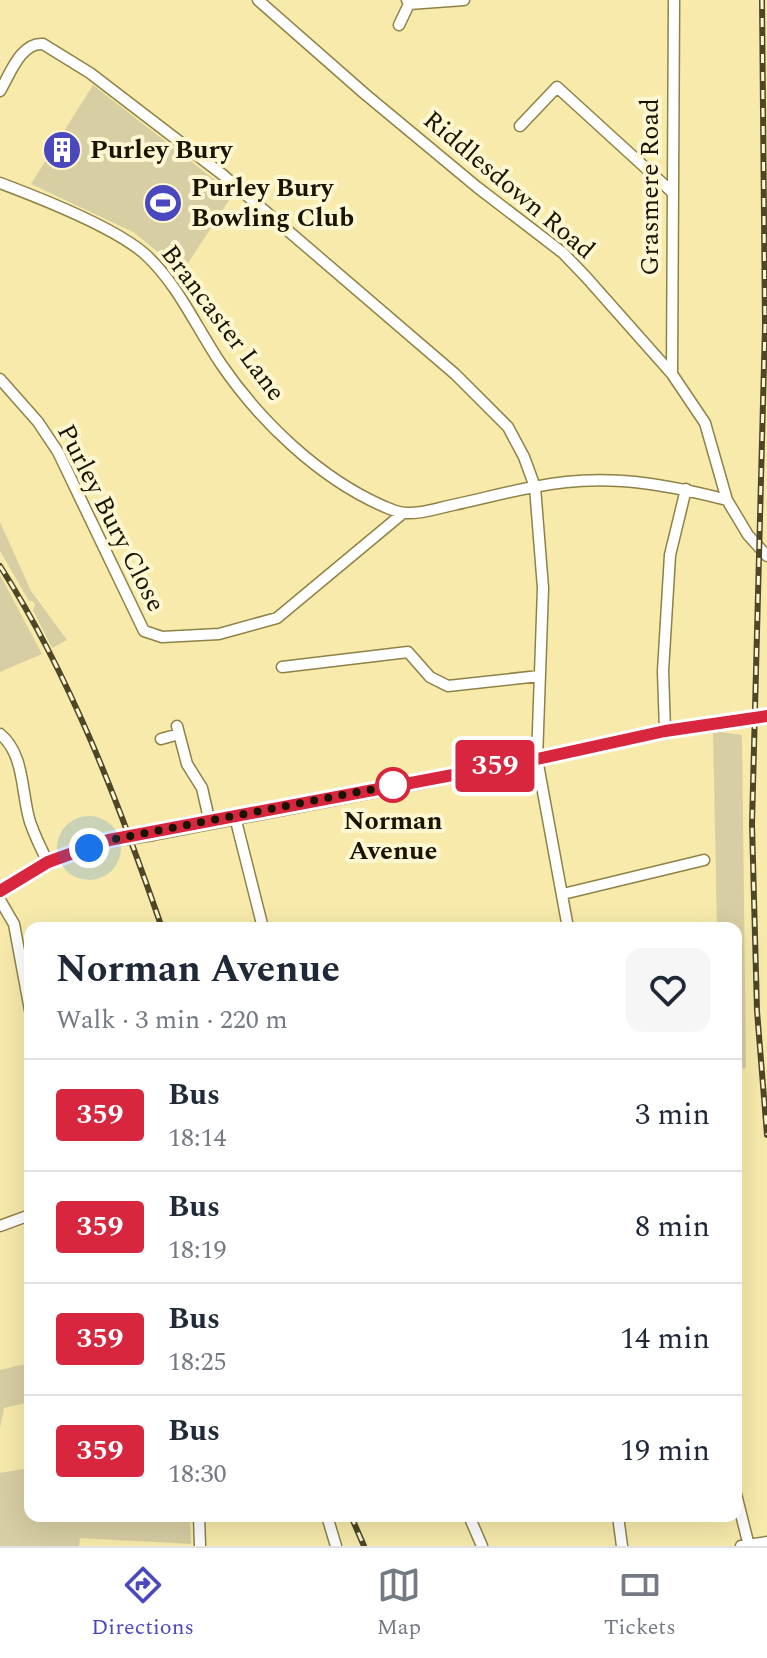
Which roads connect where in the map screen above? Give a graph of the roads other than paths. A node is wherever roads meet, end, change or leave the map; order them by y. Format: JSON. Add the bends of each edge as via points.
{"nodes":[{"id":1,"x":258,"y":0,"type":"edge"},
{"id":2,"x":464,"y":0,"type":"edge"},
{"id":3,"x":674,"y":0,"type":"edge"},
{"id":4,"x":408,"y":2,"type":"edge"},
{"id":5,"x":399,"y":25,"type":"dead end"},
{"id":6,"x":0,"y":91,"type":"edge"},
{"id":7,"x":520,"y":126,"type":"dead end"},
{"id":8,"x":0,"y":183,"type":"edge"},
{"id":9,"x":672,"y":192,"type":"junction"},
{"id":10,"x":672,"y":374,"type":"junction"},
{"id":11,"x":0,"y":379,"type":"edge"},
{"id":12,"x":535,"y":487,"type":"junction"},
{"id":13,"x":686,"y":489,"type":"junction"},
{"id":14,"x":727,"y":500,"type":"junction"},
{"id":15,"x":402,"y":514,"type":"junction"},
{"id":16,"x":767,"y":556,"type":"edge"},
{"id":17,"x":282,"y":667,"type":"dead end"},
{"id":18,"x":539,"y":676,"type":"junction"},
{"id":19,"x":767,"y":716,"type":"edge"},
{"id":20,"x":665,"y":731,"type":"junction"},
{"id":21,"x":0,"y":734,"type":"edge"},
{"id":22,"x":161,"y":739,"type":"dead end"},
{"id":23,"x":537,"y":759,"type":"junction"},
{"id":24,"x":235,"y":817,"type":"junction"},
{"id":25,"x":210,"y":823,"type":"junction"},
{"id":26,"x":704,"y":860,"type":"dead end"},
{"id":27,"x":48,"y":862,"type":"junction"},
{"id":28,"x":0,"y":891,"type":"edge"},
{"id":29,"x":563,"y":894,"type":"junction"},
{"id":30,"x":0,"y":900,"type":"edge"},
{"id":31,"x":261,"y":922,"type":"edge"},
{"id":32,"x":567,"y":922,"type":"edge"},
{"id":33,"x":24,"y":978,"type":"edge"},
{"id":34,"x":24,"y":1217,"type":"edge"},
{"id":35,"x":0,"y":1226,"type":"edge"},
{"id":36,"x":199,"y":1522,"type":"edge"},
{"id":37,"x":329,"y":1522,"type":"edge"},
{"id":38,"x":472,"y":1522,"type":"edge"},
{"id":39,"x":619,"y":1522,"type":"edge"},
{"id":40,"x":741,"y":1522,"type":"edge"},
{"id":41,"x":767,"y":1542,"type":"edge"},
{"id":42,"x":200,"y":1546,"type":"edge"},
{"id":43,"x":336,"y":1546,"type":"edge"},
{"id":44,"x":482,"y":1546,"type":"edge"},
{"id":45,"x":622,"y":1546,"type":"edge"},
{"id":46,"x":746,"y":1546,"type":"edge"}],
"edges":[{"from":1,"to":10,"type":"street","name":"Riddlesdown Road","via":[[477,187],[563,253]]},
{"from":2,"to":4,"type":"street"},
{"from":3,"to":9,"type":"street","name":"Grasmere Road"},
{"from":4,"to":5,"type":"street"},
{"from":6,"to":12,"type":"street","via":[[34,43],[90,73],[223,175],[455,374],[508,427]]},
{"from":7,"to":9,"type":"street","via":[[557,87]]},
{"from":8,"to":15,"type":"street","name":"Brancaster Lane","via":[[110,232],[144,253],[184,302],[222,365],[277,429],[323,471]]},
{"from":9,"to":10,"type":"street","name":"Grasmere Road"},
{"from":10,"to":14,"type":"street","name":"Riddlesdown Road","via":[[705,423]]},
{"from":11,"to":15,"type":"street","name":"Purley Bury Close","via":[[58,452],[144,631],[162,637],[219,634],[277,618]]},
{"from":12,"to":13,"type":"street","via":[[616,479]]},
{"from":12,"to":15,"type":"street"},
{"from":12,"to":18,"type":"street","via":[[543,588]]},
{"from":13,"to":14,"type":"street"},
{"from":13,"to":20,"type":"street","via":[[670,555]]},
{"from":14,"to":16,"type":"street","name":"Riddlesdown Road"},
{"from":17,"to":18,"type":"street","via":[[408,652],[430,677],[448,686]]},
{"from":18,"to":23,"type":"street"},
{"from":19,"to":20,"type":"street"},
{"from":20,"to":23,"type":"street"},
{"from":21,"to":27,"type":"street","via":[[18,762],[30,820]]},
{"from":22,"to":25,"type":"street","via":[[178,730]]},
{"from":23,"to":24,"type":"street"},
{"from":23,"to":29,"type":"street"},
{"from":24,"to":25,"type":"street"},
{"from":24,"to":31,"type":"street"},
{"from":25,"to":27,"type":"street","bridge":true,"via":[[109,840]]},
{"from":26,"to":29,"type":"street"},
{"from":27,"to":28,"type":"street"},
{"from":29,"to":32,"type":"street"},
{"from":30,"to":33,"type":"street","via":[[14,924]]},
{"from":34,"to":35,"type":"street"},
{"from":36,"to":42,"type":"street"},
{"from":37,"to":43,"type":"street"},
{"from":38,"to":44,"type":"street"},
{"from":39,"to":45,"type":"street"},
{"from":40,"to":46,"type":"street"},
{"from":41,"to":46,"type":"street"}]}
